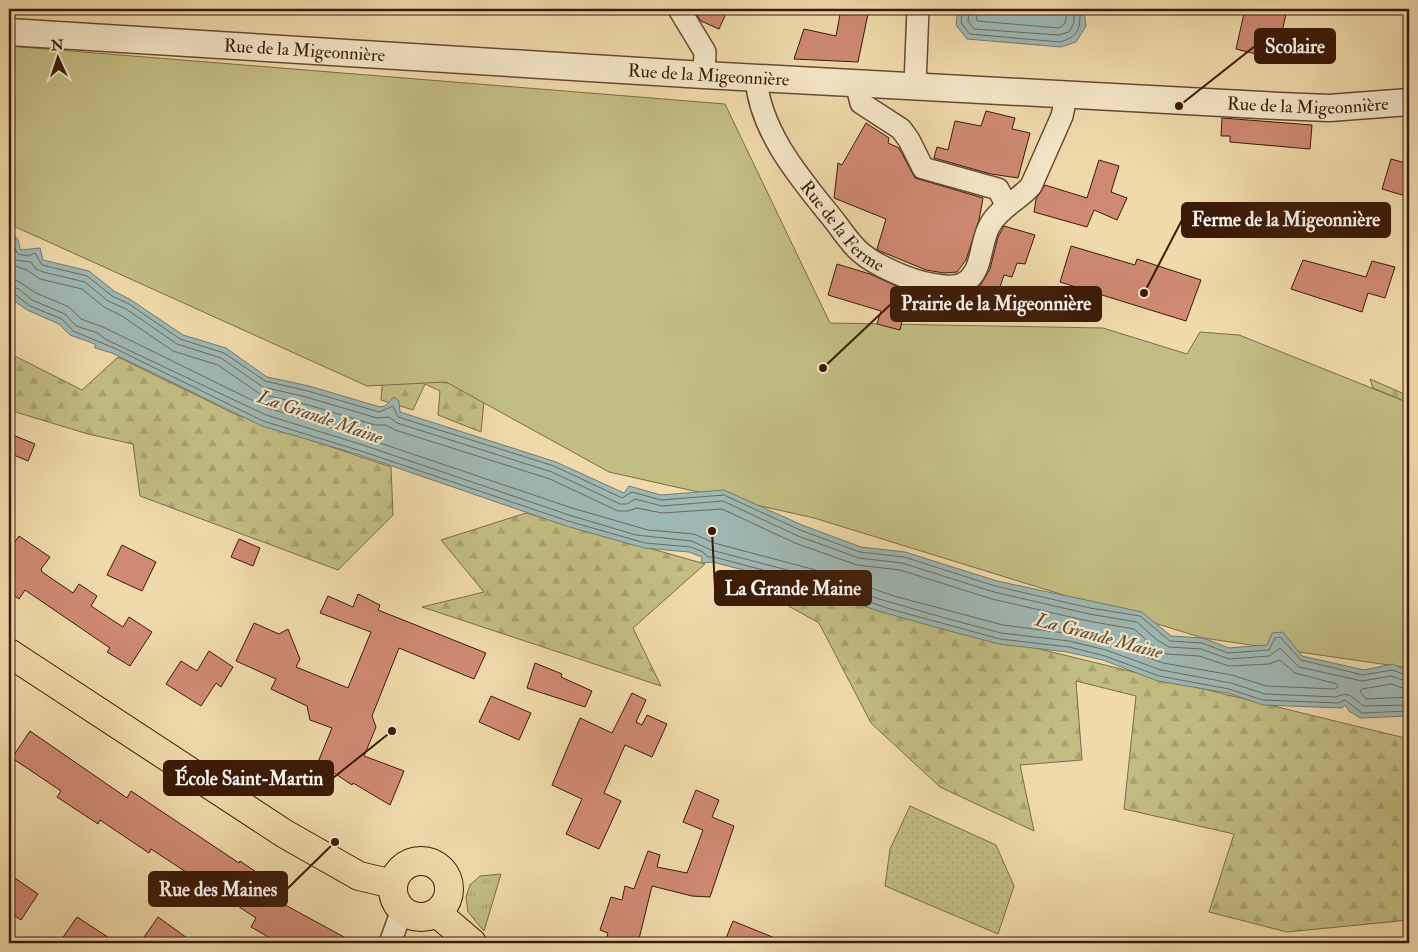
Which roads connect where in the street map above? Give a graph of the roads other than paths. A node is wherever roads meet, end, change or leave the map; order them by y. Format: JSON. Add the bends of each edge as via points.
{"nodes":[{"id":1,"x":679,"y":9,"type":"edge"},
{"id":2,"x":918,"y":9,"type":"edge"},
{"id":3,"x":9,"y":32,"type":"edge"},
{"id":4,"x":704,"y":75,"type":"junction"},
{"id":5,"x":756,"y":78,"type":"junction"},
{"id":6,"x":856,"y":83,"type":"junction"},
{"id":7,"x":915,"y":86,"type":"junction"},
{"id":8,"x":1067,"y":93,"type":"junction"},
{"id":9,"x":1409,"y":102,"type":"edge"},
{"id":10,"x":1008,"y":206,"type":"junction"},
{"id":11,"x":9,"y":654,"type":"edge"},
{"id":12,"x":393,"y":884,"type":"junction"},
{"id":13,"x":402,"y":910,"type":"junction"},
{"id":14,"x":437,"y":912,"type":"junction"},
{"id":15,"x":390,"y":943,"type":"edge"},
{"id":16,"x":472,"y":943,"type":"edge"}],
"edges":[{"from":1,"to":4,"type":"street","via":[[705,52]]},
{"from":2,"to":7,"type":"street"},
{"from":3,"to":4,"type":"street","name":"Rue de la Migeonnière"},
{"from":4,"to":5,"type":"street","name":"Rue de la Migeonnière"},
{"from":5,"to":6,"type":"street","name":"Rue de la Migeonnière"},
{"from":5,"to":10,"type":"street","name":"Rue de la Ferme","via":[[763,115],[799,176],[859,252],[898,274],[919,283],[963,284],[973,276],[990,225]]},
{"from":6,"to":7,"type":"street","name":"Rue de la Migeonnière"},
{"from":6,"to":10,"type":"street","via":[[861,103],[901,129],[923,168],[998,188]]},
{"from":7,"to":8,"type":"street","name":"Rue de la Migeonnière"},
{"from":8,"to":9,"type":"street","name":"Rue de la Migeonnière","via":[[1329,108]]},
{"from":8,"to":10,"type":"street","name":"Rue de la Ferme","via":[[1062,116],[1031,186]]},
{"from":11,"to":12,"type":"main road","via":[[285,834],[359,876]]},
{"from":12,"to":13,"type":"main road","via":[[396,903]]},
{"from":12,"to":14,"type":"main road","via":[[396,875],[411,862],[429,861],[438,866],[449,880],[450,889],[448,898]]},
{"from":13,"to":14,"type":"main road","via":[[419,917]]},
{"from":13,"to":15,"type":"street"},
{"from":14,"to":16,"type":"main road"}]}
